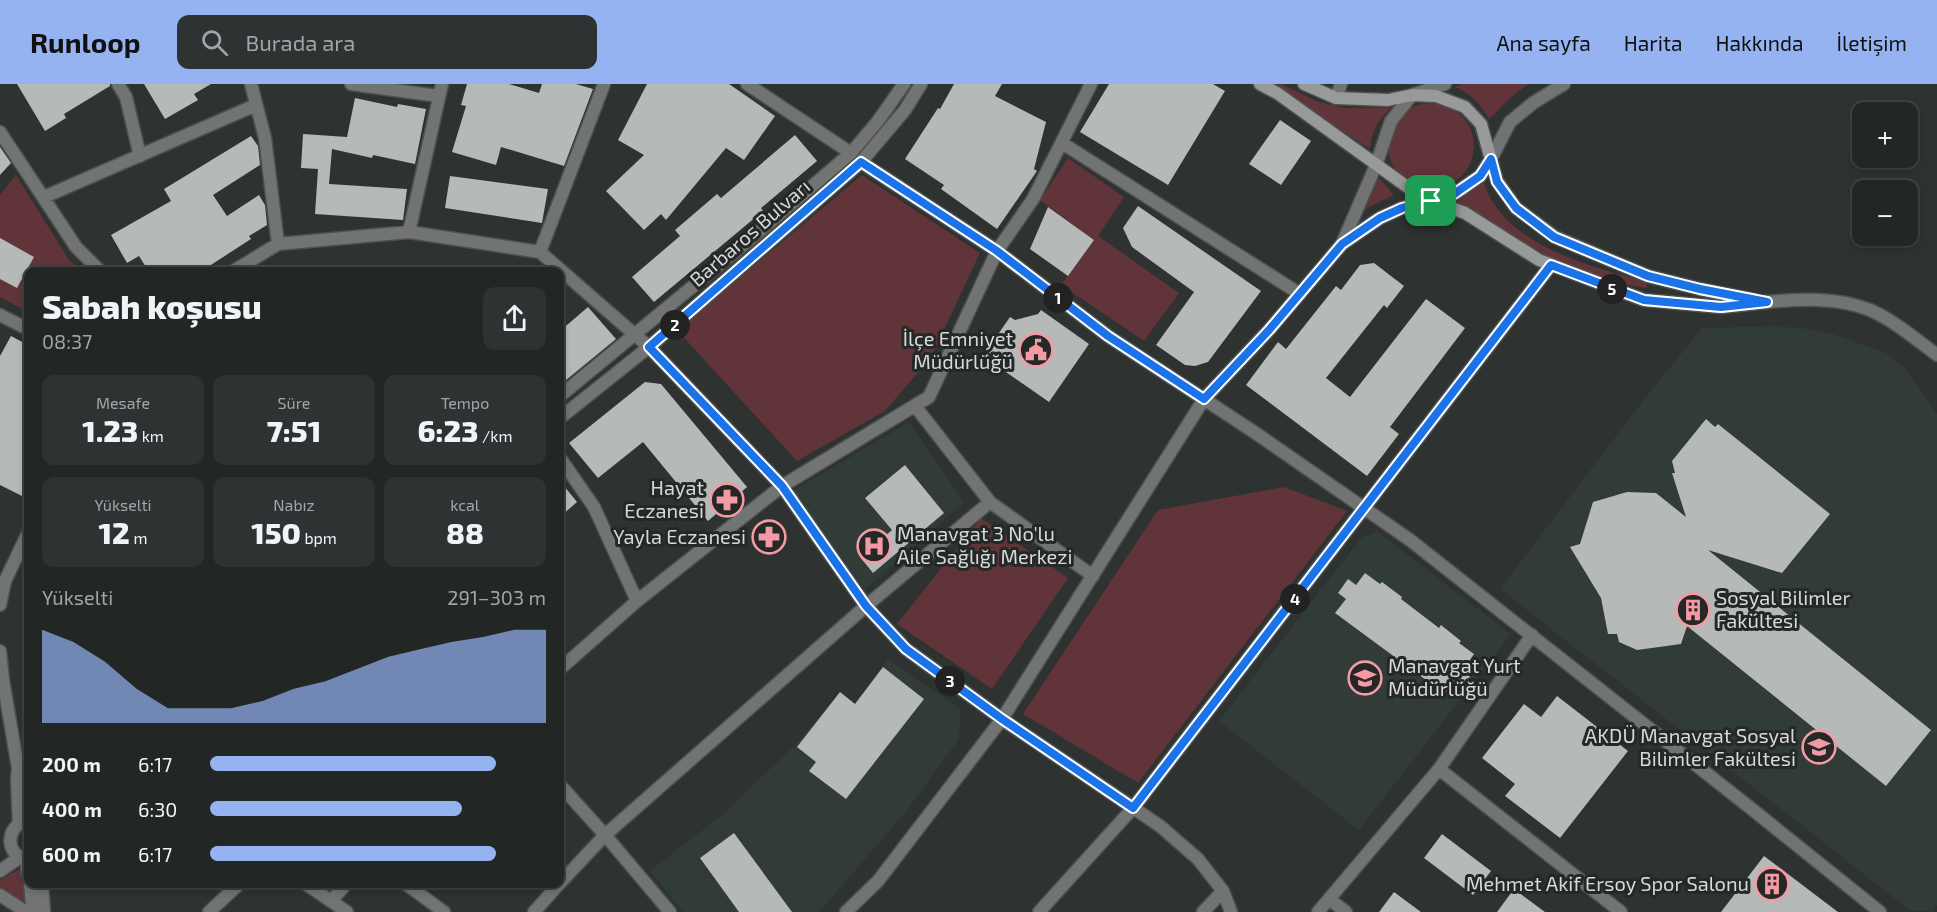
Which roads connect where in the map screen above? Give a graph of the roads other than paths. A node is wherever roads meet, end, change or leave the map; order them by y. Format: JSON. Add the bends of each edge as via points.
{"nodes":[{"id":1,"x":118,"y":84,"type":"edge"},
{"id":2,"x":251,"y":84,"type":"edge"},
{"id":3,"x":351,"y":84,"type":"edge"},
{"id":4,"x":604,"y":84,"type":"edge"},
{"id":5,"x":747,"y":84,"type":"edge"},
{"id":6,"x":904,"y":84,"type":"edge"},
{"id":7,"x":921,"y":84,"type":"edge"},
{"id":8,"x":1091,"y":84,"type":"edge"},
{"id":9,"x":1260,"y":84,"type":"edge"},
{"id":10,"x":1304,"y":84,"type":"edge"},
{"id":11,"x":1341,"y":84,"type":"edge"},
{"id":12,"x":1444,"y":84,"type":"edge"},
{"id":13,"x":1564,"y":84,"type":"edge"},
{"id":14,"x":440,"y":90,"type":"edge"},
{"id":15,"x":1412,"y":95,"type":"junction"},
{"id":16,"x":1336,"y":98,"type":"junction"},
{"id":17,"x":256,"y":105,"type":"junction"},
{"id":18,"x":0,"y":132,"type":"edge"},
{"id":19,"x":1062,"y":143,"type":"junction"},
{"id":20,"x":851,"y":153,"type":"junction"},
{"id":21,"x":140,"y":156,"type":"junction"},
{"id":22,"x":1491,"y":159,"type":"junction"},
{"id":23,"x":861,"y":162,"type":"junction"},
{"id":24,"x":1376,"y":165,"type":"junction"},
{"id":25,"x":44,"y":197,"type":"junction"},
{"id":26,"x":1431,"y":201,"type":"junction"},
{"id":27,"x":410,"y":232,"type":"junction"},
{"id":28,"x":278,"y":244,"type":"junction"},
{"id":29,"x":1342,"y":244,"type":"junction"},
{"id":30,"x":997,"y":251,"type":"junction"},
{"id":31,"x":540,"y":252,"type":"junction"},
{"id":32,"x":1551,"y":265,"type":"junction"},
{"id":33,"x":96,"y":267,"type":"edge"},
{"id":34,"x":240,"y":267,"type":"edge"},
{"id":35,"x":557,"y":267,"type":"edge"},
{"id":36,"x":564,"y":273,"type":"edge"},
{"id":37,"x":1300,"y":294,"type":"junction"},
{"id":38,"x":1767,"y":302,"type":"junction"},
{"id":39,"x":0,"y":315,"type":"edge"},
{"id":40,"x":24,"y":328,"type":"edge"},
{"id":41,"x":634,"y":333,"type":"junction"},
{"id":42,"x":649,"y":347,"type":"junction"},
{"id":43,"x":1937,"y":355,"type":"edge"},
{"id":44,"x":564,"y":393,"type":"edge"},
{"id":45,"x":1204,"y":399,"type":"junction"},
{"id":46,"x":915,"y":406,"type":"junction"},
{"id":47,"x":564,"y":415,"type":"edge"},
{"id":48,"x":564,"y":464,"type":"edge"},
{"id":49,"x":782,"y":486,"type":"junction"},
{"id":50,"x":990,"y":502,"type":"junction"},
{"id":51,"x":1365,"y":509,"type":"junction"},
{"id":52,"x":24,"y":541,"type":"edge"},
{"id":53,"x":1093,"y":576,"type":"junction"},
{"id":54,"x":637,"y":601,"type":"junction"},
{"id":55,"x":0,"y":605,"type":"edge"},
{"id":56,"x":866,"y":606,"type":"junction"},
{"id":57,"x":1532,"y":635,"type":"junction"},
{"id":58,"x":0,"y":651,"type":"edge"},
{"id":59,"x":564,"y":665,"type":"edge"},
{"id":60,"x":1002,"y":719,"type":"junction"},
{"id":61,"x":18,"y":768,"type":"junction"},
{"id":62,"x":1439,"y":769,"type":"junction"},
{"id":63,"x":24,"y":775,"type":"edge"},
{"id":64,"x":564,"y":789,"type":"edge"},
{"id":65,"x":1133,"y":808,"type":"junction"},
{"id":66,"x":24,"y":823,"type":"edge"},
{"id":67,"x":605,"y":835,"type":"junction"},
{"id":68,"x":5,"y":842,"type":"edge"},
{"id":69,"x":24,"y":857,"type":"edge"},
{"id":70,"x":24,"y":859,"type":"edge"},
{"id":71,"x":0,"y":871,"type":"edge"},
{"id":72,"x":564,"y":878,"type":"edge"},
{"id":73,"x":30,"y":888,"type":"edge"},
{"id":74,"x":42,"y":888,"type":"edge"},
{"id":75,"x":235,"y":888,"type":"edge"},
{"id":76,"x":312,"y":888,"type":"edge"},
{"id":77,"x":342,"y":888,"type":"edge"},
{"id":78,"x":411,"y":888,"type":"edge"},
{"id":79,"x":555,"y":888,"type":"edge"},
{"id":80,"x":1223,"y":891,"type":"junction"},
{"id":81,"x":0,"y":895,"type":"edge"},
{"id":82,"x":1329,"y":898,"type":"junction"},
{"id":83,"x":331,"y":901,"type":"junction"},
{"id":84,"x":26,"y":912,"type":"edge"},
{"id":85,"x":33,"y":912,"type":"edge"},
{"id":86,"x":44,"y":912,"type":"edge"},
{"id":87,"x":209,"y":912,"type":"edge"},
{"id":88,"x":347,"y":912,"type":"edge"},
{"id":89,"x":444,"y":912,"type":"edge"},
{"id":90,"x":534,"y":912,"type":"edge"},
{"id":91,"x":670,"y":912,"type":"edge"},
{"id":92,"x":846,"y":912,"type":"edge"},
{"id":93,"x":1039,"y":912,"type":"edge"},
{"id":94,"x":1203,"y":912,"type":"edge"},
{"id":95,"x":1231,"y":912,"type":"edge"},
{"id":96,"x":1318,"y":912,"type":"edge"},
{"id":97,"x":1346,"y":912,"type":"edge"},
{"id":98,"x":1621,"y":912,"type":"edge"},
{"id":99,"x":1880,"y":912,"type":"edge"}],
"edges":[{"from":1,"to":21,"type":"street","via":[[126,97]]},
{"from":2,"to":17,"type":"street"},
{"from":3,"to":14,"type":"street"},
{"from":4,"to":31,"type":"street"},
{"from":5,"to":20,"type":"street"},
{"from":6,"to":20,"type":"street","name":"Barbaros Bulvarı"},
{"from":7,"to":23,"type":"street","name":"Barbaros Bulvarı","via":[[905,110]]},
{"from":8,"to":19,"type":"street"},
{"from":9,"to":24,"type":"main road"},
{"from":10,"to":16,"type":"main road"},
{"from":11,"to":16,"type":"street"},
{"from":12,"to":15,"type":"street"},
{"from":13,"to":22,"type":"street","via":[[1510,122]]},
{"from":14,"to":27,"type":"street"},
{"from":15,"to":16,"type":"main road","via":[[1388,100]]},
{"from":15,"to":22,"type":"main road","via":[[1436,96],[1465,108],[1481,124]]},
{"from":15,"to":24,"type":"street","via":[[1391,121]]},
{"from":17,"to":21,"type":"street"},
{"from":17,"to":28,"type":"street","via":[[265,138]]},
{"from":18,"to":25,"type":"street"},
{"from":19,"to":30,"type":"street","via":[[1033,199]]},
{"from":19,"to":37,"type":"street"},
{"from":20,"to":41,"type":"street","name":"Barbaros Bulvarı"},
{"from":21,"to":25,"type":"street"},
{"from":22,"to":26,"type":"street","via":[[1480,176],[1463,188]]},
{"from":22,"to":38,"type":"main road","via":[[1497,182],[1516,208],[1554,237],[1648,276]]},
{"from":23,"to":30,"type":"street"},
{"from":23,"to":42,"type":"street","name":"Barbaros Bulvarı"},
{"from":24,"to":26,"type":"main road"},
{"from":24,"to":29,"type":"street"},
{"from":25,"to":33,"type":"street","via":[[76,247]]},
{"from":26,"to":29,"type":"street","via":[[1380,218]]},
{"from":26,"to":32,"type":"main road","via":[[1465,213]]},
{"from":27,"to":28,"type":"street"},
{"from":27,"to":31,"type":"street"},
{"from":28,"to":34,"type":"street"},
{"from":29,"to":37,"type":"street"},
{"from":30,"to":45,"type":"street","via":[[1108,336]]},
{"from":30,"to":46,"type":"street","via":[[929,398]]},
{"from":31,"to":35,"type":"street"},
{"from":32,"to":38,"type":"main road","via":[[1644,300],[1721,307]]},
{"from":32,"to":51,"type":"street"},
{"from":36,"to":41,"type":"street"},
{"from":37,"to":45,"type":"street"},
{"from":38,"to":43,"type":"street","via":[[1843,302],[1871,311]]},
{"from":39,"to":40,"type":"street"},
{"from":41,"to":42,"type":"street"},
{"from":41,"to":44,"type":"street","name":"Barbaros Bulvarı"},
{"from":42,"to":47,"type":"street","name":"Barbaros Bulvarı"},
{"from":42,"to":49,"type":"street"},
{"from":45,"to":51,"type":"street"},
{"from":45,"to":53,"type":"street"},
{"from":46,"to":49,"type":"street"},
{"from":46,"to":50,"type":"street"},
{"from":48,"to":54,"type":"street","via":[[594,507]]},
{"from":49,"to":54,"type":"street"},
{"from":49,"to":56,"type":"street"},
{"from":50,"to":53,"type":"street"},
{"from":50,"to":56,"type":"street"},
{"from":51,"to":57,"type":"street"},
{"from":51,"to":65,"type":"street"},
{"from":52,"to":55,"type":"street","via":[[5,581]]},
{"from":53,"to":60,"type":"street"},
{"from":54,"to":59,"type":"street"},
{"from":56,"to":60,"type":"street","via":[[906,649]]},
{"from":56,"to":67,"type":"street"},
{"from":57,"to":62,"type":"street"},
{"from":57,"to":99,"type":"street"},
{"from":58,"to":61,"type":"street"},
{"from":60,"to":65,"type":"street"},
{"from":60,"to":92,"type":"street","via":[[878,881]]},
{"from":61,"to":63,"type":"street"},
{"from":61,"to":66,"type":"street"},
{"from":62,"to":82,"type":"street"},
{"from":62,"to":98,"type":"street"},
{"from":64,"to":67,"type":"street"},
{"from":65,"to":80,"type":"street","via":[[1198,859]]},
{"from":65,"to":93,"type":"street"},
{"from":66,"to":68,"type":"street"},
{"from":67,"to":72,"type":"street"},
{"from":67,"to":91,"type":"street"},
{"from":68,"to":69,"type":"street"},
{"from":70,"to":71,"type":"street"},
{"from":73,"to":85,"type":"street"},
{"from":74,"to":86,"type":"street"},
{"from":75,"to":87,"type":"street"},
{"from":76,"to":83,"type":"street"},
{"from":77,"to":83,"type":"street"},
{"from":78,"to":89,"type":"street"},
{"from":79,"to":90,"type":"street"},
{"from":80,"to":94,"type":"street"},
{"from":80,"to":95,"type":"street"},
{"from":81,"to":84,"type":"street"},
{"from":82,"to":96,"type":"street"},
{"from":82,"to":97,"type":"street"},
{"from":83,"to":88,"type":"street"}]}
